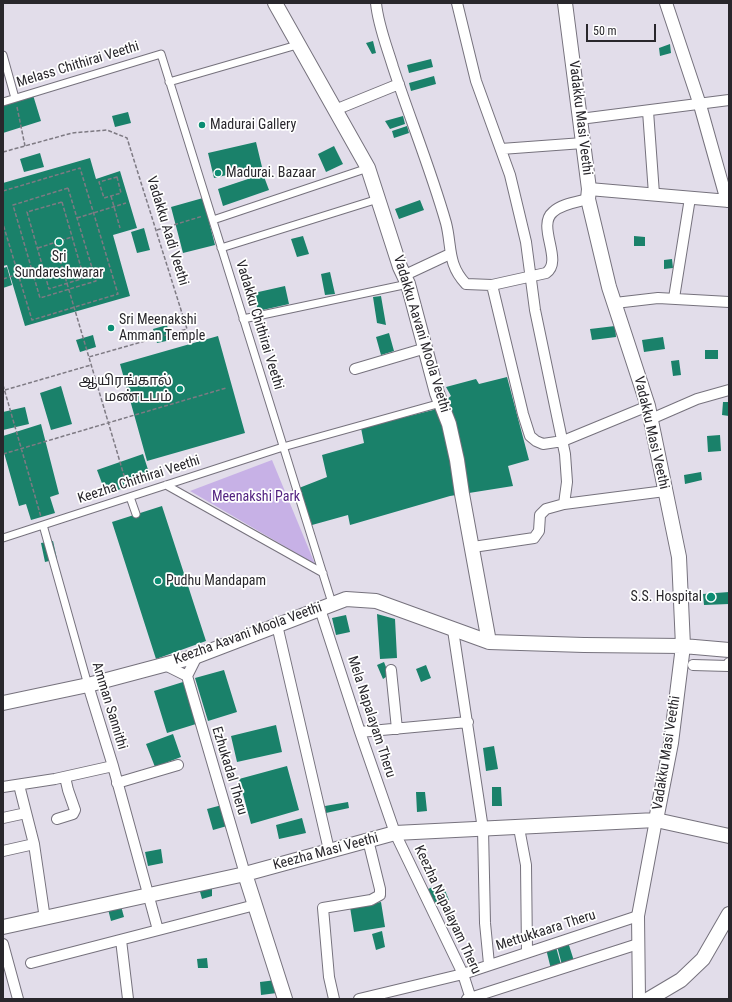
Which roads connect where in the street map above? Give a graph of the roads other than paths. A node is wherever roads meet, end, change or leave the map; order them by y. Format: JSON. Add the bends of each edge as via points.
{"nodes":[{"id":1,"x":275,"y":3,"type":"edge"},
{"id":2,"x":376,"y":3,"type":"edge"},
{"id":3,"x":457,"y":3,"type":"edge"},
{"id":4,"x":564,"y":3,"type":"edge"},
{"id":5,"x":666,"y":3,"type":"edge"},
{"id":6,"x":297,"y":45,"type":"junction"},
{"id":7,"x":161,"y":54,"type":"joint"},
{"id":8,"x":3,"y":56,"type":"edge"},
{"id":9,"x":169,"y":82,"type":"junction"},
{"id":10,"x":399,"y":84,"type":"junction"},
{"id":11,"x":15,"y":98,"type":"junction"},
{"id":12,"x":729,"y":100,"type":"edge"},
{"id":13,"x":3,"y":102,"type":"edge"},
{"id":14,"x":700,"y":105,"type":"junction"},
{"id":15,"x":335,"y":110,"type":"junction"},
{"id":16,"x":648,"y":111,"type":"junction"},
{"id":17,"x":580,"y":119,"type":"junction"},
{"id":18,"x":583,"y":143,"type":"junction"},
{"id":19,"x":501,"y":149,"type":"junction"},
{"id":20,"x":368,"y":168,"type":"junction"},
{"id":21,"x":588,"y":194,"type":"junction"},
{"id":22,"x":654,"y":194,"type":"junction"},
{"id":23,"x":690,"y":198,"type":"junction"},
{"id":24,"x":378,"y":199,"type":"junction"},
{"id":25,"x":728,"y":201,"type":"edge"},
{"id":26,"x":212,"y":217,"type":"junction"},
{"id":27,"x":221,"y":248,"type":"junction"},
{"id":28,"x":450,"y":254,"type":"junction"},
{"id":29,"x":530,"y":276,"type":"junction"},
{"id":30,"x":406,"y":280,"type":"junction"},
{"id":31,"x":492,"y":285,"type":"junction"},
{"id":32,"x":674,"y":298,"type":"junction"},
{"id":33,"x":729,"y":302,"type":"edge"},
{"id":34,"x":615,"y":303,"type":"junction"},
{"id":35,"x":244,"y":319,"type":"junction"},
{"id":36,"x":426,"y":348,"type":"junction"},
{"id":37,"x":355,"y":369,"type":"dead end"},
{"id":38,"x":729,"y":390,"type":"edge"},
{"id":39,"x":441,"y":403,"type":"junction"},
{"id":40,"x":649,"y":412,"type":"junction"},
{"id":41,"x":563,"y":441,"type":"junction"},
{"id":42,"x":283,"y":447,"type":"junction"},
{"id":43,"x":166,"y":485,"type":"junction"},
{"id":44,"x":665,"y":490,"type":"junction"},
{"id":45,"x":130,"y":497,"type":"junction"},
{"id":46,"x":564,"y":504,"type":"junction"},
{"id":47,"x":136,"y":514,"type":"dead end"},
{"id":48,"x":43,"y":525,"type":"junction"},
{"id":49,"x":3,"y":538,"type":"edge"},
{"id":50,"x":473,"y":547,"type":"junction"},
{"id":51,"x":323,"y":573,"type":"junction"},
{"id":52,"x":326,"y":606,"type":"junction"},
{"id":53,"x":277,"y":625,"type":"junction"},
{"id":54,"x":453,"y":630,"type":"junction"},
{"id":55,"x":489,"y":642,"type":"junction"},
{"id":56,"x":683,"y":646,"type":"junction"},
{"id":57,"x":729,"y":650,"type":"edge"},
{"id":58,"x":197,"y":656,"type":"junction"},
{"id":59,"x":729,"y":662,"type":"edge"},
{"id":60,"x":164,"y":665,"type":"junction"},
{"id":61,"x":693,"y":665,"type":"dead end"},
{"id":62,"x":392,"y":670,"type":"dead end"},
{"id":63,"x":187,"y":676,"type":"junction"},
{"id":64,"x":88,"y":685,"type":"junction"},
{"id":65,"x":3,"y":703,"type":"edge"},
{"id":66,"x":468,"y":722,"type":"junction"},
{"id":67,"x":397,"y":729,"type":"junction"},
{"id":68,"x":360,"y":732,"type":"junction"},
{"id":69,"x":178,"y":765,"type":"dead end"},
{"id":70,"x":113,"y":766,"type":"junction"},
{"id":71,"x":65,"y":777,"type":"junction"},
{"id":72,"x":117,"y":783,"type":"junction"},
{"id":73,"x":19,"y":785,"type":"junction"},
{"id":74,"x":3,"y":787,"type":"edge"},
{"id":75,"x":26,"y":813,"type":"junction"},
{"id":76,"x":3,"y":818,"type":"edge"},
{"id":77,"x":57,"y":819,"type":"dead end"},
{"id":78,"x":656,"y":820,"type":"junction"},
{"id":79,"x":519,"y":828,"type":"junction"},
{"id":80,"x":483,"y":829,"type":"junction"},
{"id":81,"x":395,"y":833,"type":"junction"},
{"id":82,"x":729,"y":836,"type":"edge"},
{"id":83,"x":368,"y":840,"type":"junction"},
{"id":84,"x":34,"y":844,"type":"junction"},
{"id":85,"x":329,"y":850,"type":"junction"},
{"id":86,"x":3,"y":851,"type":"edge"},
{"id":87,"x":245,"y":874,"type":"junction"},
{"id":88,"x":148,"y":896,"type":"junction"},
{"id":89,"x":255,"y":905,"type":"junction"},
{"id":90,"x":729,"y":914,"type":"edge"},
{"id":91,"x":638,"y":916,"type":"junction"},
{"id":92,"x":45,"y":919,"type":"junction"},
{"id":93,"x":3,"y":927,"type":"edge"},
{"id":94,"x":158,"y":930,"type":"junction"},
{"id":95,"x":121,"y":940,"type":"junction"},
{"id":96,"x":3,"y":944,"type":"edge"},
{"id":97,"x":638,"y":944,"type":"junction"},
{"id":98,"x":527,"y":952,"type":"junction"},
{"id":99,"x":31,"y":963,"type":"dead end"},
{"id":100,"x":489,"y":964,"type":"junction"},
{"id":101,"x":464,"y":974,"type":"junction"},
{"id":102,"x":18,"y":999,"type":"edge"},
{"id":103,"x":128,"y":999,"type":"edge"},
{"id":104,"x":285,"y":999,"type":"edge"},
{"id":105,"x":334,"y":999,"type":"edge"},
{"id":106,"x":359,"y":999,"type":"edge"},
{"id":107,"x":469,"y":999,"type":"edge"},
{"id":108,"x":639,"y":999,"type":"edge"},
{"id":109,"x":649,"y":999,"type":"edge"}],
"edges":[{"from":1,"to":6,"type":"main road","name":"Vadakku Aavani Moola Veethi"},
{"from":2,"to":10,"type":"street"},
{"from":3,"to":19,"type":"street","via":[[476,81]]},
{"from":4,"to":17,"type":"main road","name":"Vadakku Masi Veethi"},
{"from":5,"to":14,"type":"street"},
{"from":6,"to":9,"type":"street"},
{"from":6,"to":15,"type":"main road","name":"Vadakku Aavani Moola Veethi"},
{"from":7,"to":9,"type":"street","name":"Vadakku Chithirai Veethi"},
{"from":7,"to":11,"type":"street","name":"Melass Chithirai Veethi"},
{"from":8,"to":11,"type":"street"},
{"from":9,"to":26,"type":"street","name":"Vadakku Chithirai Veethi"},
{"from":10,"to":15,"type":"street"},
{"from":10,"to":28,"type":"street","via":[[440,202],[447,226]]},
{"from":11,"to":13,"type":"street","name":"Melass Chithirai Veethi"},
{"from":12,"to":14,"type":"street"},
{"from":14,"to":16,"type":"street"},
{"from":14,"to":25,"type":"street"},
{"from":15,"to":20,"type":"main road","name":"Vadakku Aavani Moola Veethi"},
{"from":16,"to":17,"type":"street"},
{"from":16,"to":22,"type":"street"},
{"from":17,"to":18,"type":"main road","name":"Vadakku Masi Veethi"},
{"from":18,"to":19,"type":"street"},
{"from":18,"to":21,"type":"main road","name":"Vadakku Masi Veethi"},
{"from":19,"to":29,"type":"street","via":[[520,213]]},
{"from":20,"to":24,"type":"main road","name":"Vadakku Aavani Moola Veethi"},
{"from":20,"to":26,"type":"street"},
{"from":21,"to":22,"type":"street"},
{"from":21,"to":29,"type":"street","via":[[552,212],[548,228],[552,268],[546,273]]},
{"from":21,"to":34,"type":"main road","name":"Vadakku Masi Veethi"},
{"from":22,"to":23,"type":"street"},
{"from":23,"to":25,"type":"street"},
{"from":23,"to":32,"type":"street"},
{"from":24,"to":27,"type":"street"},
{"from":24,"to":30,"type":"main road","name":"Vadakku Aavani Moola Veethi"},
{"from":26,"to":27,"type":"street","name":"Vadakku Chithirai Veethi"},
{"from":27,"to":35,"type":"street","name":"Vadakku Chithirai Veethi"},
{"from":28,"to":30,"type":"street"},
{"from":28,"to":31,"type":"street","via":[[466,284]]},
{"from":29,"to":31,"type":"street"},
{"from":29,"to":41,"type":"street"},
{"from":30,"to":35,"type":"street"},
{"from":30,"to":36,"type":"main road","name":"Vadakku Aavani Moola Veethi"},
{"from":31,"to":41,"type":"street","via":[[530,436],[543,444]]},
{"from":32,"to":33,"type":"street"},
{"from":32,"to":34,"type":"street"},
{"from":34,"to":40,"type":"main road","name":"Vadakku Masi Veethi"},
{"from":35,"to":42,"type":"street","name":"Vadakku Chithirai Veethi"},
{"from":36,"to":37,"type":"street"},
{"from":36,"to":39,"type":"main road","name":"Vadakku Aavani Moola Veethi"},
{"from":38,"to":40,"type":"street"},
{"from":39,"to":42,"type":"street","name":"Keezha Chithirai Veethi"},
{"from":39,"to":50,"type":"main road","name":"Vadakku Aavani Moola Veethi","via":[[458,460]]},
{"from":40,"to":41,"type":"street"},
{"from":40,"to":44,"type":"main road","name":"Vadakku Masi Veethi"},
{"from":41,"to":46,"type":"street","via":[[567,482]]},
{"from":42,"to":43,"type":"street","name":"Keezha Chithirai Veethi"},
{"from":42,"to":51,"type":"street","name":"Vadakku Chithirai Veethi"},
{"from":43,"to":45,"type":"street","name":"Keezha Chithirai Veethi"},
{"from":43,"to":51,"type":"street"},
{"from":44,"to":46,"type":"street"},
{"from":44,"to":56,"type":"main road","name":"Vadakku Masi Veethi","via":[[678,557]]},
{"from":45,"to":47,"type":"street"},
{"from":45,"to":48,"type":"street","name":"Keezha Chithirai Veethi"},
{"from":46,"to":50,"type":"street","via":[[542,513],[539,531],[534,538]]},
{"from":48,"to":49,"type":"street","name":"Keezha Chithirai Veethi"},
{"from":48,"to":64,"type":"street","name":"Amman Sannithi"},
{"from":50,"to":55,"type":"main road","name":"Vadakku Aavani Moola Veethi"},
{"from":51,"to":52,"type":"street","name":"Vadakku Chithirai Veethi"},
{"from":52,"to":53,"type":"main road","name":"Keezha Aavani Moola Veethi"},
{"from":52,"to":54,"type":"main road","name":"Keezha Aavani Moola Veethi","via":[[351,599],[376,601]]},
{"from":52,"to":68,"type":"street","name":"Mela Napalayam Theru"},
{"from":53,"to":58,"type":"main road","name":"Keezha Aavani Moola Veethi"},
{"from":53,"to":85,"type":"street"},
{"from":54,"to":55,"type":"main road","name":"Keezha Aavani Moola Veethi"},
{"from":54,"to":66,"type":"street"},
{"from":55,"to":56,"type":"main road","name":"Keezha Aavani Moola Veethi"},
{"from":56,"to":57,"type":"main road","name":"Keezha Aavani Moola Veethi"},
{"from":56,"to":78,"type":"main road","name":"Vadakku Masi Veethi","via":[[671,743]]},
{"from":58,"to":60,"type":"main road","name":"Keezha Aavani Moola Veethi","via":[[180,656]]},
{"from":58,"to":63,"type":"street"},
{"from":59,"to":61,"type":"street","via":[[728,666]]},
{"from":60,"to":63,"type":"street"},
{"from":60,"to":64,"type":"main road","name":"Keezha Aavani Moola Veethi"},
{"from":62,"to":67,"type":"street"},
{"from":63,"to":87,"type":"street","name":"Ezhukadal Theru"},
{"from":64,"to":65,"type":"main road","name":"Keezha Aavani Moola Veethi"},
{"from":64,"to":70,"type":"street","name":"Amman Sannithi"},
{"from":66,"to":67,"type":"street"},
{"from":66,"to":80,"type":"street"},
{"from":67,"to":68,"type":"street"},
{"from":68,"to":81,"type":"street","name":"Mela Napalayam Theru"},
{"from":69,"to":72,"type":"street"},
{"from":70,"to":71,"type":"street"},
{"from":70,"to":72,"type":"street","name":"Amman Sannithi"},
{"from":71,"to":73,"type":"street"},
{"from":71,"to":77,"type":"street","via":[[75,810],[73,814]]},
{"from":72,"to":88,"type":"street","name":"Amman Sannithi"},
{"from":73,"to":74,"type":"street"},
{"from":73,"to":75,"type":"street"},
{"from":75,"to":76,"type":"street"},
{"from":75,"to":84,"type":"street"},
{"from":78,"to":79,"type":"main road","name":"Keezha Masi Veethi"},
{"from":78,"to":82,"type":"main road","name":"Keezha Masi Veethi"},
{"from":78,"to":91,"type":"street"},
{"from":79,"to":80,"type":"main road","name":"Keezha Masi Veethi"},
{"from":79,"to":98,"type":"street","via":[[526,865]]},
{"from":80,"to":81,"type":"main road","name":"Keezha Masi Veethi"},
{"from":80,"to":100,"type":"street","via":[[484,923]]},
{"from":81,"to":83,"type":"main road","name":"Keezha Masi Veethi"},
{"from":81,"to":101,"type":"street","name":"Keezha Napalayam Theru"},
{"from":83,"to":85,"type":"main road","name":"Keezha Masi Veethi"},
{"from":83,"to":105,"type":"street","via":[[380,895],[371,900],[323,908],[329,976]]},
{"from":84,"to":86,"type":"street"},
{"from":84,"to":92,"type":"street"},
{"from":85,"to":87,"type":"main road","name":"Keezha Masi Veethi"},
{"from":87,"to":88,"type":"main road","name":"Keezha Masi Veethi"},
{"from":87,"to":89,"type":"main road"},
{"from":88,"to":92,"type":"main road","name":"Keezha Masi Veethi"},
{"from":88,"to":94,"type":"street","name":"Amman Sannithi"},
{"from":89,"to":94,"type":"street"},
{"from":89,"to":104,"type":"main road"},
{"from":90,"to":109,"type":"main road","via":[[703,959],[681,980]]},
{"from":91,"to":97,"type":"street"},
{"from":91,"to":98,"type":"street","name":"Mettukkaara Theru"},
{"from":92,"to":93,"type":"main road","name":"Keezha Masi Veethi"},
{"from":94,"to":95,"type":"street"},
{"from":95,"to":99,"type":"street"},
{"from":95,"to":103,"type":"street"},
{"from":96,"to":102,"type":"street"},
{"from":97,"to":107,"type":"street"},
{"from":97,"to":108,"type":"street"},
{"from":98,"to":100,"type":"street","name":"Mettukkaara Theru"},
{"from":100,"to":101,"type":"street","name":"Mettukkaara Theru"},
{"from":101,"to":106,"type":"street","name":"Mettukkaara Theru"},
{"from":101,"to":107,"type":"street","name":"Keezha Napalayam Theru"}]}
